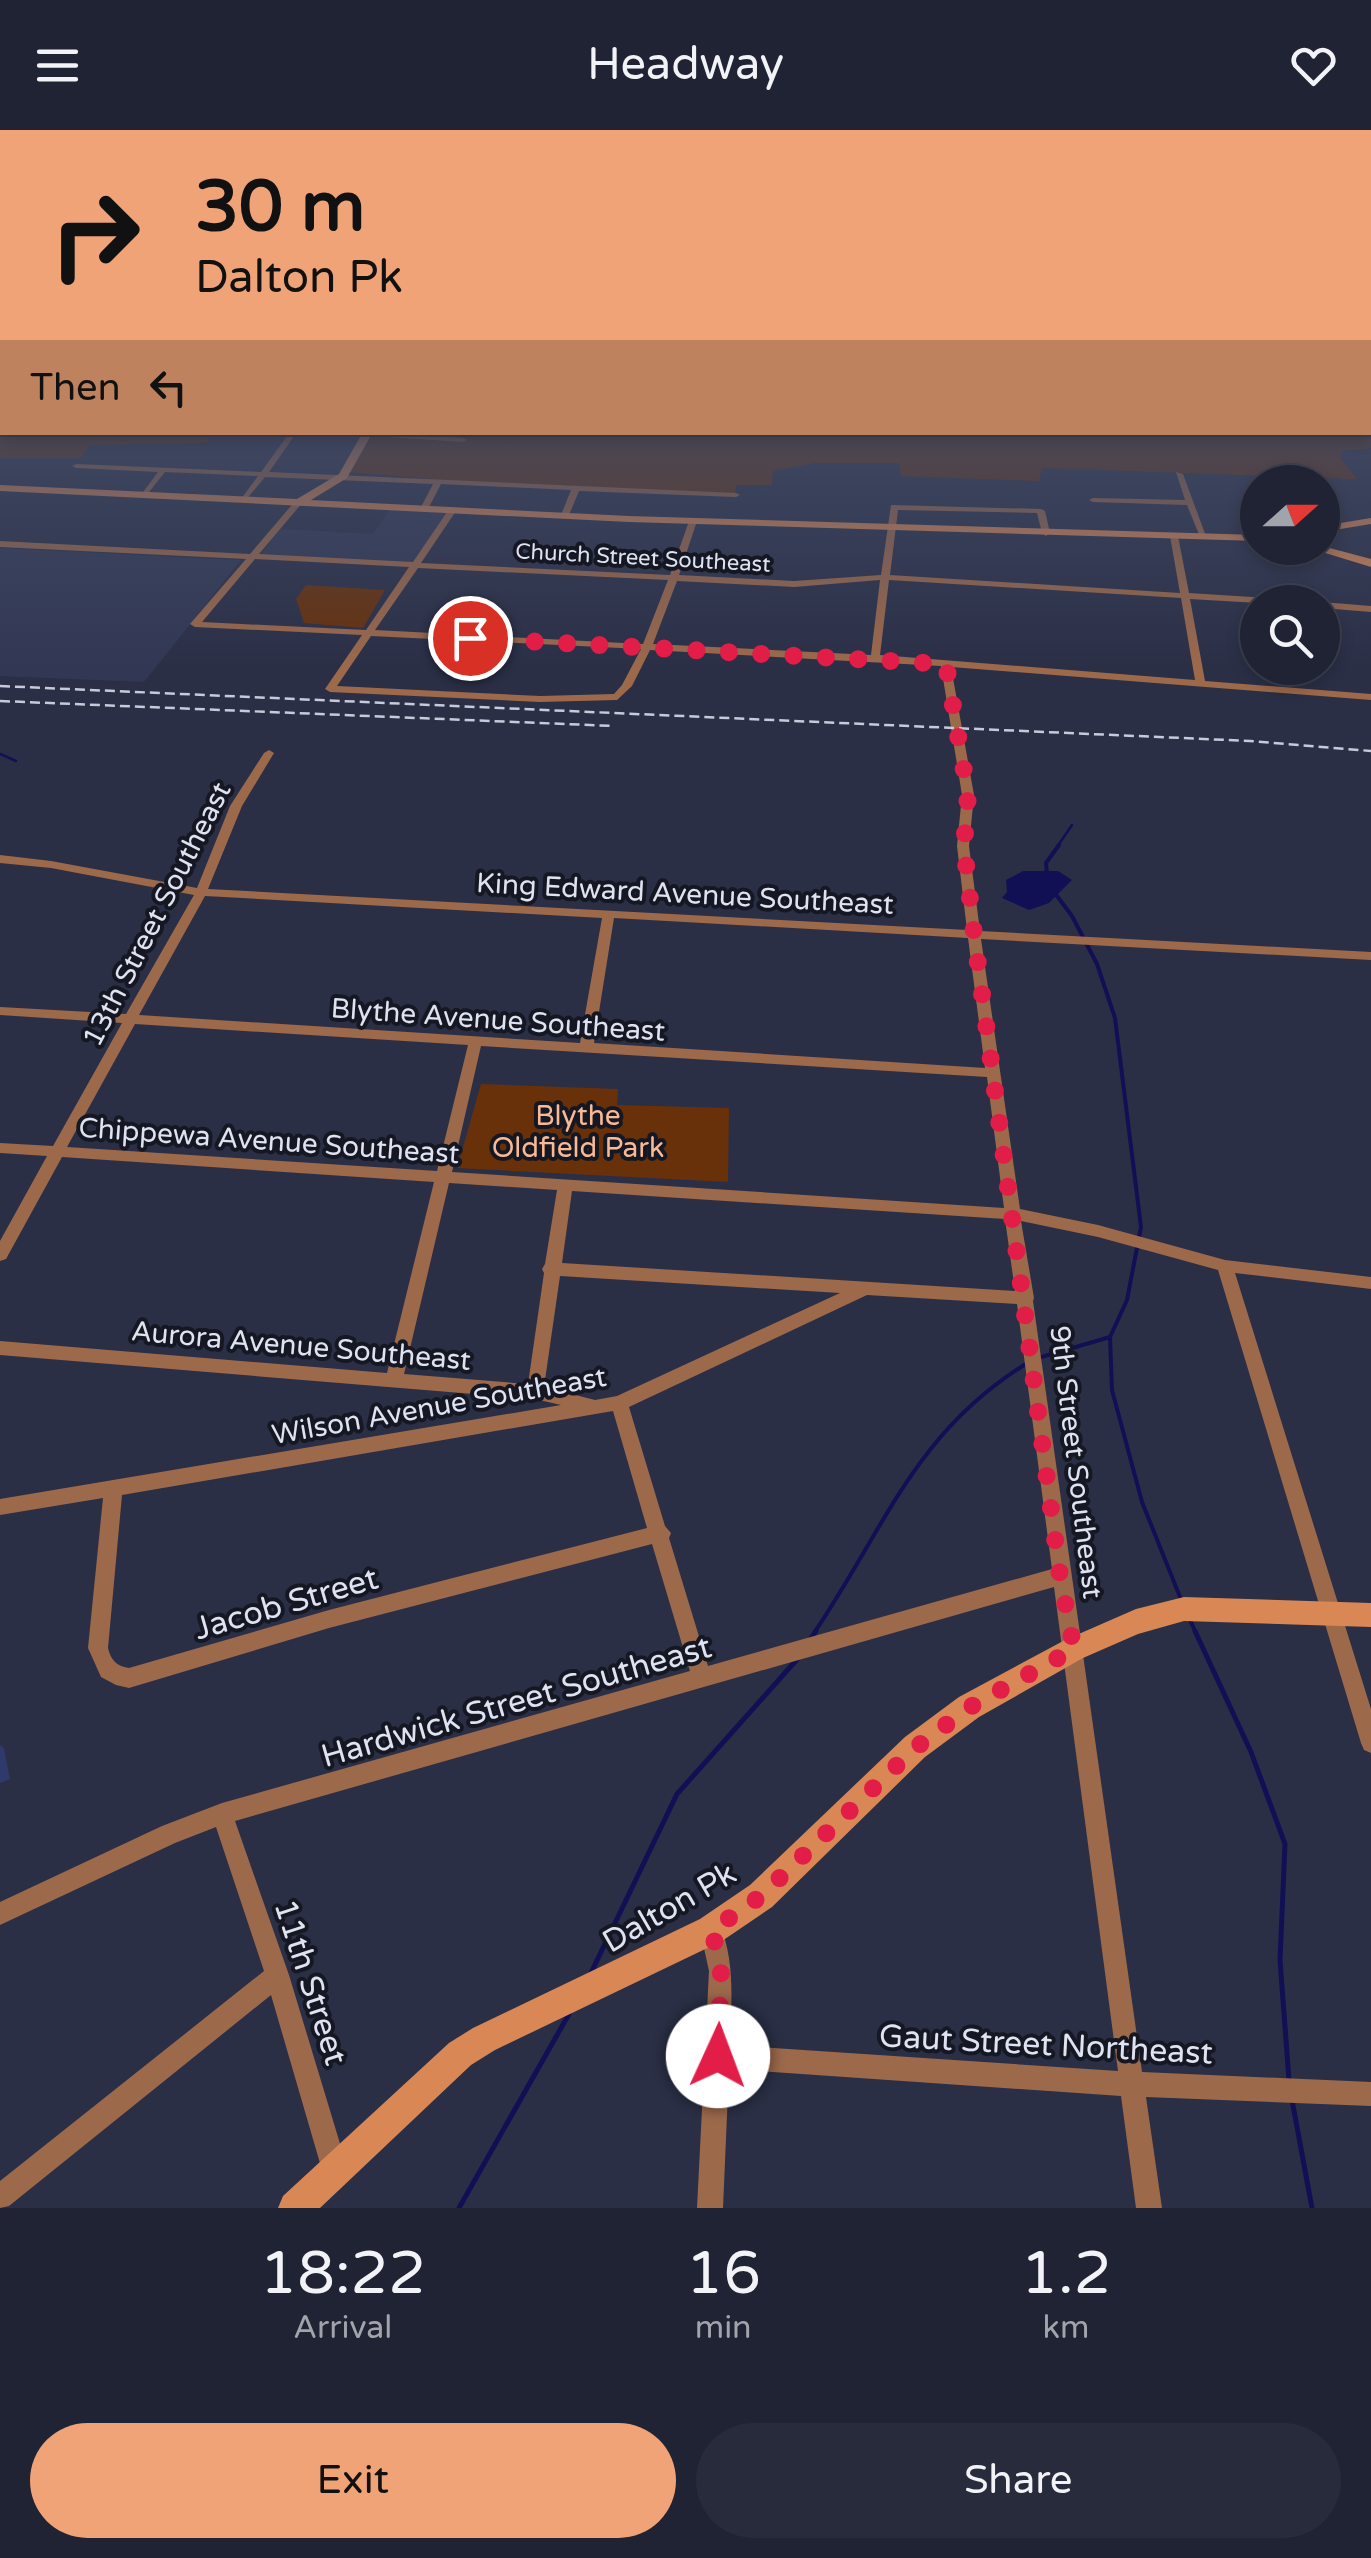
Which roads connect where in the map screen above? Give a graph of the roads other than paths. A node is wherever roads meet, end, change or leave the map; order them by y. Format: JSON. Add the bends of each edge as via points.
{"nodes":[{"id":1,"x":159,"y":476,"type":"edge"},
{"id":2,"x":263,"y":476,"type":"edge"},
{"id":3,"x":343,"y":476,"type":"joint"},
{"id":4,"x":1179,"y":476,"type":"edge"},
{"id":5,"x":439,"y":481,"type":"junction"},
{"id":6,"x":0,"y":488,"type":"edge"},
{"id":7,"x":576,"y":489,"type":"junction"},
{"id":8,"x":146,"y":495,"type":"junction"},
{"id":9,"x":736,"y":495,"type":"dead end"},
{"id":10,"x":245,"y":500,"type":"junction"},
{"id":11,"x":1092,"y":500,"type":"dead end"},
{"id":12,"x":298,"y":502,"type":"junction"},
{"id":13,"x":1188,"y":503,"type":"junction"},
{"id":14,"x":424,"y":509,"type":"junction"},
{"id":15,"x":452,"y":510,"type":"junction"},
{"id":16,"x":566,"y":515,"type":"junction"},
{"id":17,"x":692,"y":521,"type":"junction"},
{"id":18,"x":1371,"y":521,"type":"edge"},
{"id":19,"x":1340,"y":526,"type":"edge"},
{"id":20,"x":893,"y":528,"type":"junction"},
{"id":21,"x":1046,"y":533,"type":"junction"},
{"id":22,"x":1174,"y":536,"type":"junction"},
{"id":23,"x":1204,"y":537,"type":"junction"},
{"id":24,"x":1240,"y":538,"type":"edge"},
{"id":25,"x":0,"y":544,"type":"edge"},
{"id":26,"x":1340,"y":555,"type":"edge"},
{"id":27,"x":253,"y":556,"type":"junction"},
{"id":28,"x":1371,"y":563,"type":"edge"},
{"id":29,"x":416,"y":566,"type":"junction"},
{"id":30,"x":885,"y":577,"type":"junction"},
{"id":31,"x":671,"y":578,"type":"junction"},
{"id":32,"x":1185,"y":596,"type":"junction"},
{"id":33,"x":1240,"y":599,"type":"edge"},
{"id":34,"x":1340,"y":606,"type":"edge"},
{"id":35,"x":1371,"y":609,"type":"edge"},
{"id":36,"x":369,"y":633,"type":"junction"},
{"id":37,"x":647,"y":648,"type":"junction"},
{"id":38,"x":875,"y":658,"type":"junction"},
{"id":39,"x":946,"y":664,"type":"junction"},
{"id":40,"x":1201,"y":684,"type":"junction"},
{"id":41,"x":1371,"y":697,"type":"edge"},
{"id":42,"x":269,"y":753,"type":"dead end"},
{"id":43,"x":0,"y":859,"type":"edge"},
{"id":44,"x":201,"y":892,"type":"junction"},
{"id":45,"x":609,"y":914,"type":"junction"},
{"id":46,"x":974,"y":934,"type":"junction"},
{"id":47,"x":1371,"y":956,"type":"edge"},
{"id":48,"x":0,"y":1011,"type":"edge"},
{"id":49,"x":131,"y":1021,"type":"junction"},
{"id":50,"x":476,"y":1043,"type":"junction"},
{"id":51,"x":586,"y":1049,"type":"junction"},
{"id":52,"x":993,"y":1072,"type":"junction"},
{"id":53,"x":0,"y":1148,"type":"edge"},
{"id":54,"x":59,"y":1152,"type":"junction"},
{"id":55,"x":442,"y":1176,"type":"junction"},
{"id":56,"x":565,"y":1184,"type":"junction"},
{"id":57,"x":1013,"y":1214,"type":"junction"},
{"id":58,"x":3,"y":1246,"type":"edge"},
{"id":59,"x":1225,"y":1266,"type":"junction"},
{"id":60,"x":550,"y":1269,"type":"junction"},
{"id":61,"x":1371,"y":1282,"type":"edge"},
{"id":62,"x":866,"y":1288,"type":"junction"},
{"id":63,"x":1026,"y":1298,"type":"junction"},
{"id":64,"x":0,"y":1348,"type":"edge"},
{"id":65,"x":394,"y":1381,"type":"junction"},
{"id":66,"x":535,"y":1392,"type":"junction"},
{"id":67,"x":620,"y":1403,"type":"junction"},
{"id":68,"x":597,"y":1406,"type":"junction"},
{"id":69,"x":113,"y":1490,"type":"junction"},
{"id":70,"x":0,"y":1508,"type":"edge"},
{"id":71,"x":662,"y":1534,"type":"junction"},
{"id":72,"x":1060,"y":1576,"type":"junction"},
{"id":73,"x":1332,"y":1611,"type":"junction"},
{"id":74,"x":1371,"y":1614,"type":"edge"},
{"id":75,"x":1074,"y":1649,"type":"junction"},
{"id":76,"x":702,"y":1680,"type":"junction"},
{"id":77,"x":1371,"y":1743,"type":"edge"},
{"id":78,"x":222,"y":1814,"type":"junction"},
{"id":79,"x":0,"y":1914,"type":"edge"},
{"id":80,"x":712,"y":1930,"type":"junction"},
{"id":81,"x":277,"y":1975,"type":"junction"},
{"id":82,"x":718,"y":2056,"type":"junction"},
{"id":83,"x":1131,"y":2084,"type":"junction"},
{"id":84,"x":1371,"y":2094,"type":"edge"},
{"id":85,"x":335,"y":2170,"type":"junction"},
{"id":86,"x":0,"y":2197,"type":"edge"},
{"id":87,"x":295,"y":2208,"type":"edge"},
{"id":88,"x":710,"y":2208,"type":"edge"},
{"id":89,"x":1149,"y":2208,"type":"edge"}],
"edges":[{"from":1,"to":8,"type":"street"},
{"from":2,"to":10,"type":"street"},
{"from":3,"to":5,"type":"street"},
{"from":3,"to":12,"type":"street"},
{"from":4,"to":13,"type":"street"},
{"from":5,"to":7,"type":"street"},
{"from":5,"to":14,"type":"street"},
{"from":6,"to":8,"type":"street"},
{"from":7,"to":9,"type":"street"},
{"from":7,"to":16,"type":"street"},
{"from":8,"to":10,"type":"street"},
{"from":10,"to":12,"type":"street"},
{"from":11,"to":13,"type":"street"},
{"from":12,"to":14,"type":"street"},
{"from":12,"to":27,"type":"street"},
{"from":13,"to":23,"type":"street"},
{"from":14,"to":15,"type":"street"},
{"from":15,"to":16,"type":"street"},
{"from":15,"to":29,"type":"street"},
{"from":16,"to":17,"type":"street"},
{"from":17,"to":20,"type":"street"},
{"from":17,"to":31,"type":"street"},
{"from":18,"to":19,"type":"street"},
{"from":20,"to":21,"type":"street"},
{"from":20,"to":21,"type":"street","via":[[894,507],[1041,511]]},
{"from":20,"to":30,"type":"street"},
{"from":21,"to":22,"type":"street"},
{"from":22,"to":23,"type":"street"},
{"from":22,"to":32,"type":"street"},
{"from":23,"to":24,"type":"street"},
{"from":25,"to":27,"type":"street","name":"Church Street Southeast"},
{"from":26,"to":28,"type":"street"},
{"from":27,"to":29,"type":"street","name":"Church Street Southeast"},
{"from":27,"to":36,"type":"street","via":[[195,624]]},
{"from":29,"to":31,"type":"street","name":"Church Street Southeast"},
{"from":29,"to":36,"type":"street"},
{"from":30,"to":31,"type":"street","name":"Church Street Southeast","via":[[794,584]]},
{"from":30,"to":32,"type":"street","name":"Church Street Southeast"},
{"from":30,"to":38,"type":"street"},
{"from":31,"to":37,"type":"street"},
{"from":32,"to":33,"type":"street","name":"Church Street Southeast"},
{"from":32,"to":40,"type":"street"},
{"from":34,"to":35,"type":"street"},
{"from":36,"to":37,"type":"street"},
{"from":36,"to":37,"type":"street","via":[[330,690],[613,698],[625,692]]},
{"from":37,"to":38,"type":"street"},
{"from":38,"to":39,"type":"street"},
{"from":39,"to":40,"type":"street"},
{"from":39,"to":46,"type":"street","name":"9th Street Southeast","via":[[968,795],[964,846]]},
{"from":40,"to":41,"type":"street"},
{"from":42,"to":44,"type":"street","name":"13th Street Southeast","via":[[236,806]]},
{"from":43,"to":44,"type":"street","name":"King Edward Avenue Southeast"},
{"from":44,"to":45,"type":"street","name":"King Edward Avenue Southeast"},
{"from":44,"to":49,"type":"street","name":"13th Street Southeast"},
{"from":45,"to":46,"type":"street","name":"King Edward Avenue Southeast"},
{"from":45,"to":51,"type":"street"},
{"from":46,"to":47,"type":"street","name":"King Edward Avenue Southeast"},
{"from":46,"to":52,"type":"street","name":"9th Street Southeast"},
{"from":48,"to":49,"type":"street","name":"Blythe Avenue Southeast"},
{"from":49,"to":50,"type":"street","name":"Blythe Avenue Southeast"},
{"from":49,"to":54,"type":"street","name":"13th Street Southeast"},
{"from":50,"to":51,"type":"street","name":"Blythe Avenue Southeast"},
{"from":50,"to":55,"type":"street"},
{"from":51,"to":52,"type":"street","name":"Blythe Avenue Southeast"},
{"from":52,"to":57,"type":"street","name":"9th Street Southeast"},
{"from":53,"to":54,"type":"street","name":"Chippewa Avenue Southeast"},
{"from":54,"to":55,"type":"street","name":"Chippewa Avenue Southeast"},
{"from":54,"to":58,"type":"street","name":"13th Street Southeast"},
{"from":55,"to":56,"type":"street","name":"Chippewa Avenue Southeast"},
{"from":55,"to":65,"type":"street"},
{"from":56,"to":57,"type":"street","name":"Chippewa Avenue Southeast"},
{"from":56,"to":60,"type":"street"},
{"from":57,"to":59,"type":"street","name":"Chippewa Avenue Southeast"},
{"from":57,"to":63,"type":"street","name":"9th Street Southeast"},
{"from":59,"to":61,"type":"street","name":"Chippewa Avenue Southeast"},
{"from":59,"to":73,"type":"street"},
{"from":60,"to":62,"type":"street"},
{"from":60,"to":66,"type":"street"},
{"from":62,"to":63,"type":"street"},
{"from":62,"to":67,"type":"street","name":"Wilson Avenue Southeast"},
{"from":63,"to":72,"type":"street","name":"9th Street Southeast"},
{"from":64,"to":65,"type":"street","name":"Aurora Avenue Southeast"},
{"from":65,"to":66,"type":"street","name":"Aurora Avenue Southeast"},
{"from":66,"to":68,"type":"street","name":"Aurora Avenue Southeast"},
{"from":67,"to":68,"type":"street","name":"Wilson Avenue Southeast"},
{"from":67,"to":71,"type":"street"},
{"from":68,"to":69,"type":"street","name":"Wilson Avenue Southeast"},
{"from":69,"to":70,"type":"street","name":"Wilson Avenue Southeast"},
{"from":69,"to":71,"type":"street","name":"Jacob Street","via":[[98,1648],[107,1671],[129,1678]]},
{"from":71,"to":76,"type":"street"},
{"from":72,"to":75,"type":"street","name":"9th Street Southeast"},
{"from":72,"to":76,"type":"street","name":"Hardwick Street Southeast"},
{"from":73,"to":74,"type":"street","name":"Dalton Pk"},
{"from":73,"to":75,"type":"street","name":"Dalton Pk","via":[[1184,1609]]},
{"from":73,"to":77,"type":"street"},
{"from":75,"to":80,"type":"street","name":"Dalton Pk","via":[[970,1707],[915,1748],[761,1896]]},
{"from":75,"to":83,"type":"street","name":"9th Street Southeast"},
{"from":76,"to":78,"type":"street","name":"Hardwick Street Southeast"},
{"from":78,"to":79,"type":"street","name":"Hardwick Street Southeast"},
{"from":78,"to":81,"type":"street","name":"11th Street"},
{"from":80,"to":82,"type":"street","via":[[721,1971]]},
{"from":80,"to":85,"type":"street","name":"Dalton Pk","via":[[484,2038]]},
{"from":81,"to":85,"type":"street","name":"11th Street"},
{"from":81,"to":86,"type":"street"},
{"from":82,"to":83,"type":"street","name":"Gaut Street Northeast"},
{"from":82,"to":88,"type":"street"},
{"from":83,"to":84,"type":"street","name":"Gaut Street Northeast"},
{"from":83,"to":89,"type":"street","name":"9th Street Southeast"},
{"from":85,"to":87,"type":"street","name":"Dalton Pk"}]}
